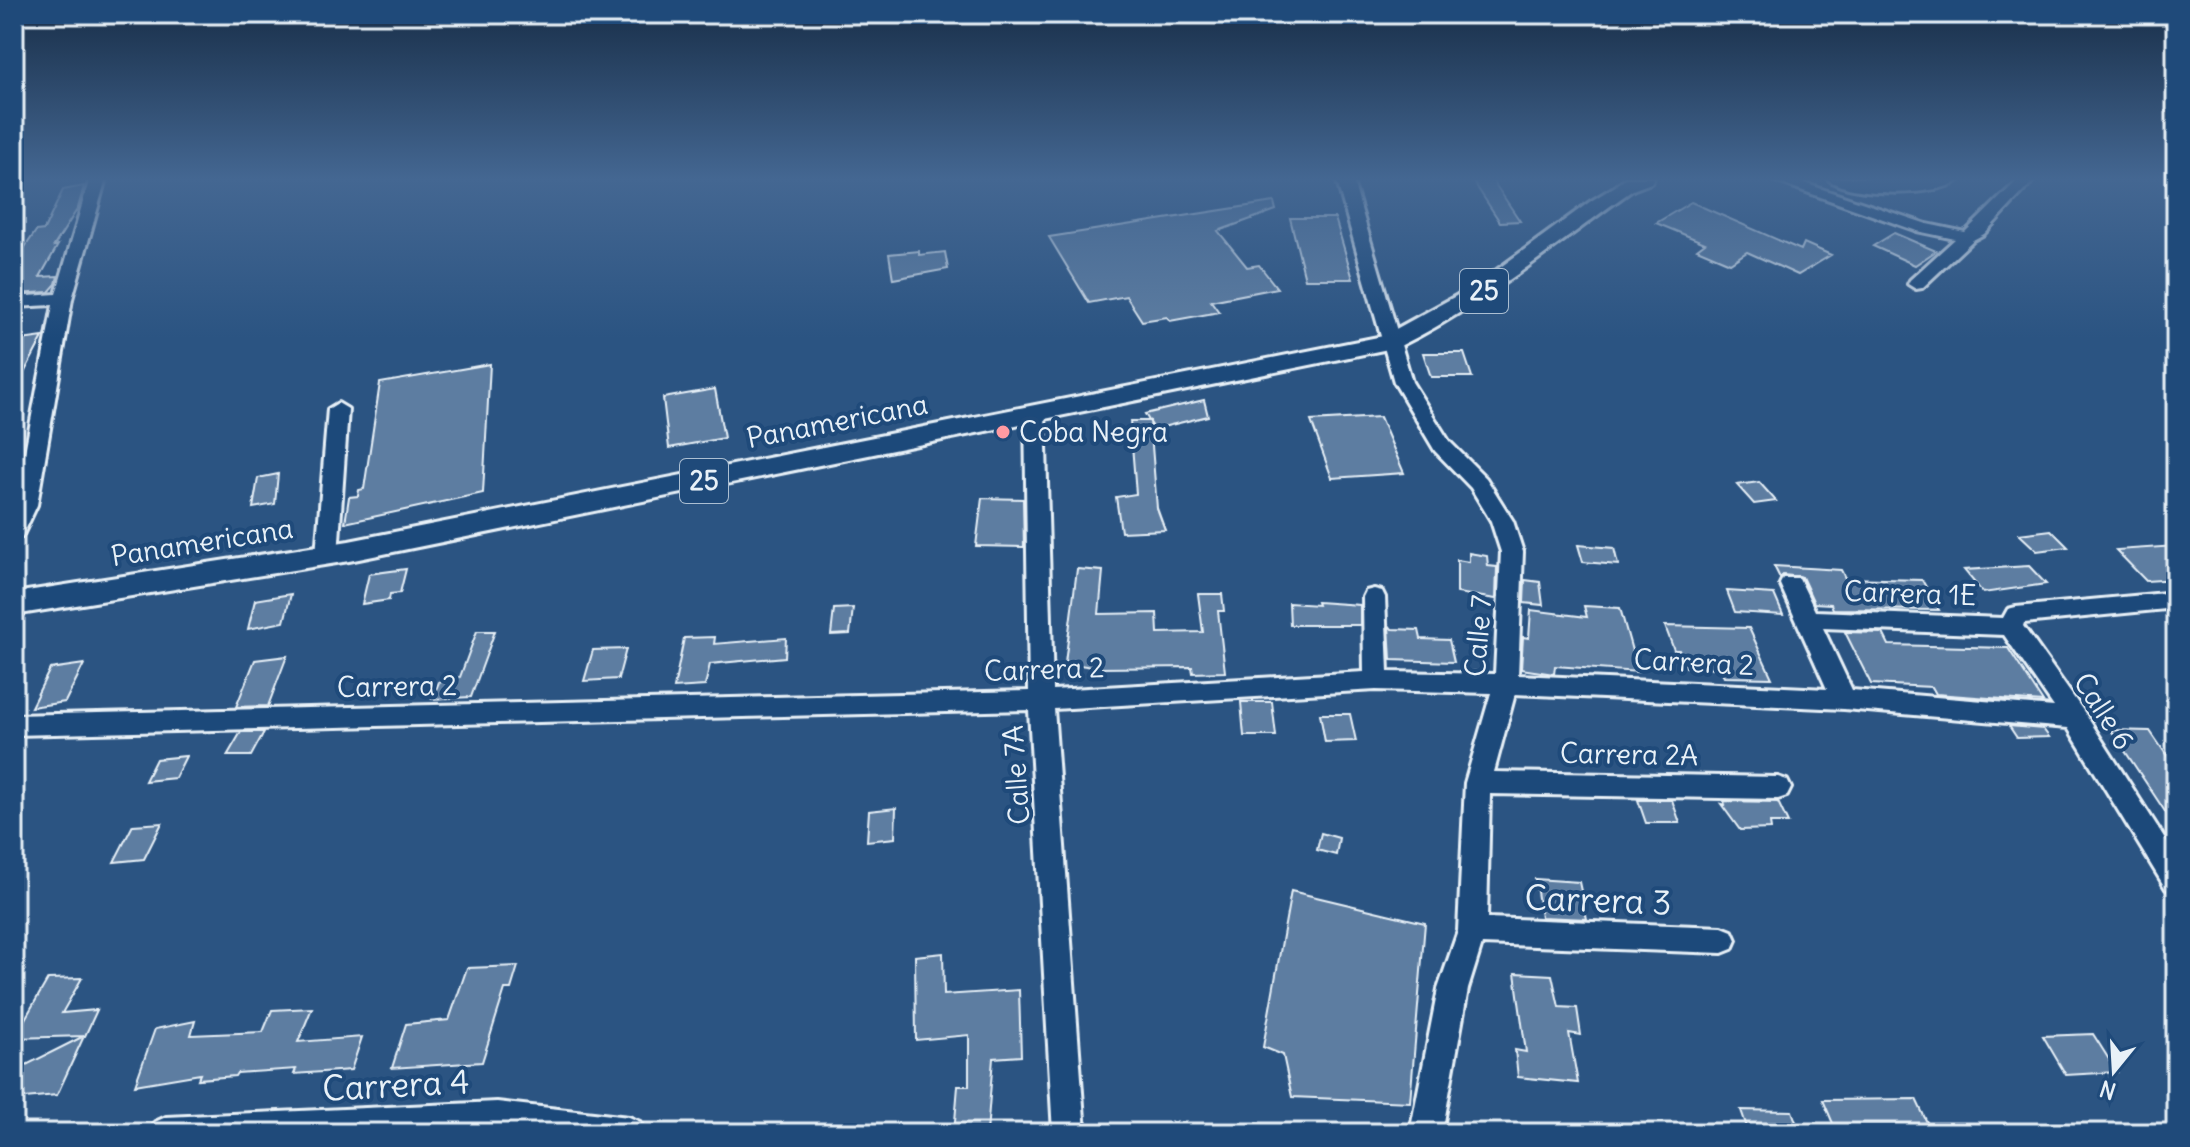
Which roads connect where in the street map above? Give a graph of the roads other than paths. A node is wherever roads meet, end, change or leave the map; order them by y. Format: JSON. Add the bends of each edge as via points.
{"nodes":[{"id":1,"x":83,"y":232,"type":"edge"},
{"id":2,"x":1359,"y":232,"type":"edge"},
{"id":3,"x":1561,"y":232,"type":"edge"},
{"id":4,"x":1940,"y":232,"type":"edge"},
{"id":5,"x":1977,"y":232,"type":"edge"},
{"id":6,"x":1967,"y":237,"type":"junction"},
{"id":7,"x":1916,"y":284,"type":"dead end"},
{"id":8,"x":63,"y":299,"type":"junction"},
{"id":9,"x":14,"y":302,"type":"edge"},
{"id":10,"x":1390,"y":342,"type":"junction"},
{"id":11,"x":338,"y":409,"type":"dead end"},
{"id":12,"x":1035,"y":412,"type":"junction"},
{"id":13,"x":14,"y":532,"type":"edge"},
{"id":14,"x":327,"y":555,"type":"junction"},
{"id":15,"x":1791,"y":584,"type":"dead end"},
{"id":16,"x":1374,"y":597,"type":"dead end"},
{"id":17,"x":2176,"y":600,"type":"edge"},
{"id":18,"x":14,"y":604,"type":"edge"},
{"id":19,"x":1806,"y":619,"type":"junction"},
{"id":20,"x":2014,"y":621,"type":"junction"},
{"id":21,"x":1376,"y":681,"type":"junction"},
{"id":22,"x":1506,"y":684,"type":"junction"},
{"id":23,"x":1844,"y":699,"type":"junction"},
{"id":24,"x":1041,"y":700,"type":"junction"},
{"id":25,"x":2075,"y":719,"type":"junction"},
{"id":26,"x":14,"y":725,"type":"edge"},
{"id":27,"x":1478,"y":783,"type":"junction"},
{"id":28,"x":1778,"y":788,"type":"dead end"},
{"id":29,"x":2176,"y":880,"type":"edge"},
{"id":30,"x":1472,"y":931,"type":"junction"},
{"id":31,"x":1722,"y":940,"type":"dead end"},
{"id":32,"x":166,"y":1133,"type":"edge"},
{"id":33,"x":629,"y":1133,"type":"edge"},
{"id":34,"x":1069,"y":1133,"type":"edge"},
{"id":35,"x":1426,"y":1133,"type":"edge"}],
"edges":[{"from":1,"to":8,"type":"street"},
{"from":2,"to":10,"type":"street","name":"Calle 7"},
{"from":3,"to":10,"type":"main road","name":"Panamericana","number":"25","via":[[1485,290]]},
{"from":4,"to":6,"type":"street"},
{"from":5,"to":6,"type":"street"},
{"from":6,"to":7,"type":"street"},
{"from":8,"to":9,"type":"street"},
{"from":8,"to":13,"type":"street","via":[[27,505]]},
{"from":10,"to":12,"type":"main road","name":"Panamericana","number":"25"},
{"from":10,"to":22,"type":"street","name":"Calle 7","via":[[1419,412],[1442,446],[1479,483],[1502,521],[1512,552]]},
{"from":11,"to":14,"type":"street"},
{"from":12,"to":14,"type":"main road","name":"Panamericana","number":"25"},
{"from":12,"to":24,"type":"street","name":"Calle 7A"},
{"from":14,"to":18,"type":"main road","name":"Panamericana","number":"25"},
{"from":15,"to":19,"type":"street"},
{"from":16,"to":21,"type":"street"},
{"from":17,"to":20,"type":"street","name":"Carrera 1E"},
{"from":19,"to":20,"type":"street","name":"Carrera 1E"},
{"from":19,"to":23,"type":"street"},
{"from":20,"to":25,"type":"street","name":"Calle 6"},
{"from":21,"to":22,"type":"street","name":"Carrera 2"},
{"from":21,"to":24,"type":"street","name":"Carrera 2"},
{"from":22,"to":23,"type":"street","name":"Carrera 2"},
{"from":22,"to":27,"type":"street","name":"Calle 7"},
{"from":23,"to":25,"type":"street","name":"Carrera 2"},
{"from":24,"to":26,"type":"street","name":"Carrera 2"},
{"from":24,"to":34,"type":"street","name":"Calle 7A"},
{"from":25,"to":29,"type":"street","name":"Calle 6"},
{"from":27,"to":28,"type":"street","name":"Carrera 2A"},
{"from":27,"to":30,"type":"street","name":"Calle 7"},
{"from":30,"to":31,"type":"street","name":"Carrera 3"},
{"from":30,"to":35,"type":"street","name":"Calle 7","via":[[1453,989]]},
{"from":32,"to":33,"type":"street","name":"Carrera 4","via":[[497,1118]]}]}
